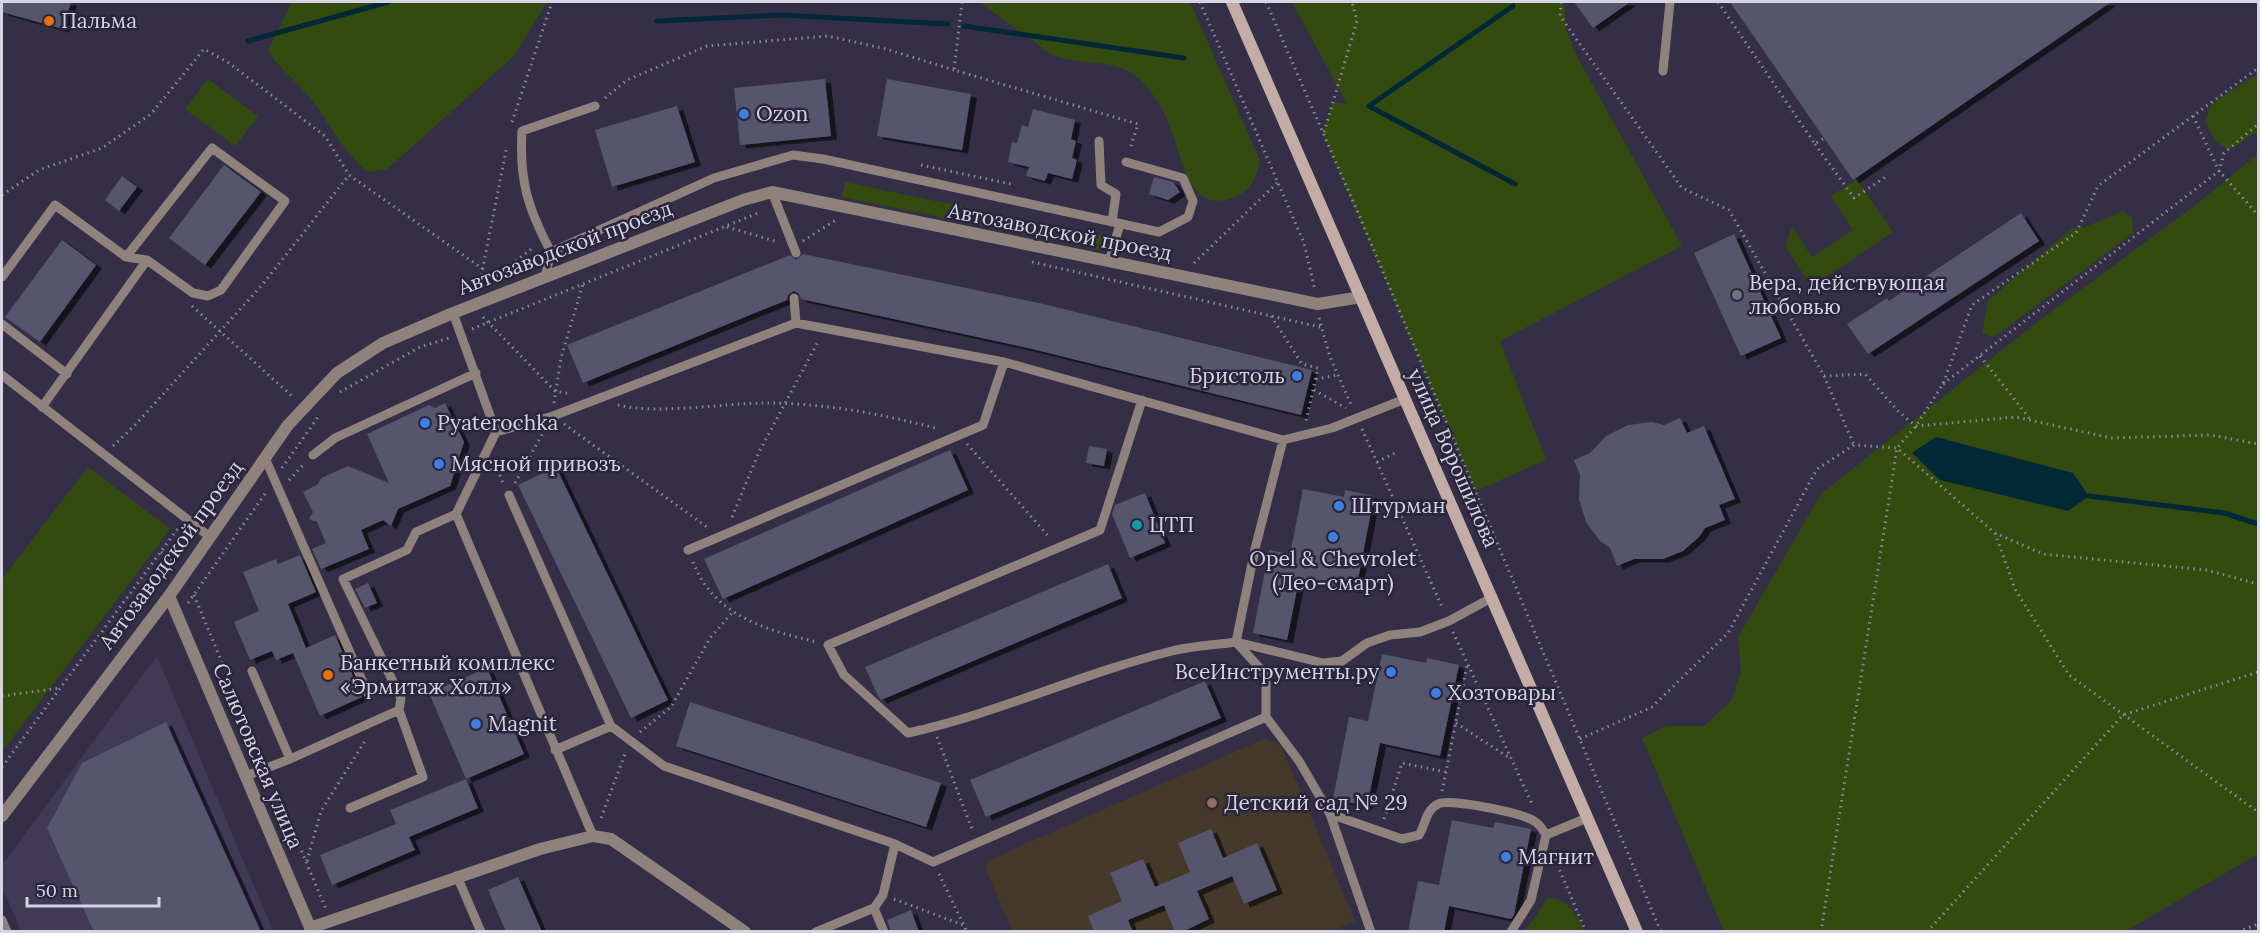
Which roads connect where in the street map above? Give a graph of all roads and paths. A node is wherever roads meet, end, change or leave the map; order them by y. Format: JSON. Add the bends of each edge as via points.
{"nodes":[{"id":1,"x":962,"y":2,"type":"edge"},
{"id":2,"x":1232,"y":2,"type":"edge"},
{"id":3,"x":1266,"y":2,"type":"edge"},
{"id":4,"x":1352,"y":2,"type":"edge"},
{"id":5,"x":1561,"y":2,"type":"edge"},
{"id":6,"x":1670,"y":2,"type":"edge"},
{"id":7,"x":1718,"y":2,"type":"edge"},
{"id":8,"x":2259,"y":68,"type":"edge"},
{"id":9,"x":954,"y":70,"type":"junction"},
{"id":10,"x":1663,"y":71,"type":"dead end"},
{"id":11,"x":595,"y":106,"type":"joint"},
{"id":12,"x":2193,"y":116,"type":"junction"},
{"id":13,"x":2259,"y":124,"type":"edge"},
{"id":14,"x":1323,"y":134,"type":"junction"},
{"id":15,"x":1824,"y":138,"type":"dead end"},
{"id":16,"x":1099,"y":141,"type":"dead end"},
{"id":17,"x":1815,"y":144,"type":"junction"},
{"id":18,"x":1126,"y":162,"type":"joint"},
{"id":19,"x":2219,"y":171,"type":"junction"},
{"id":20,"x":349,"y":175,"type":"junction"},
{"id":21,"x":1887,"y":176,"type":"dead end"},
{"id":22,"x":1277,"y":183,"type":"dead end"},
{"id":23,"x":772,"y":192,"type":"junction"},
{"id":24,"x":2,"y":195,"type":"edge"},
{"id":25,"x":777,"y":205,"type":"junction"},
{"id":26,"x":2259,"y":215,"type":"edge"},
{"id":27,"x":828,"y":216,"type":"dead end"},
{"id":28,"x":1116,"y":223,"type":"junction"},
{"id":29,"x":725,"y":226,"type":"junction"},
{"id":30,"x":795,"y":249,"type":"junction"},
{"id":31,"x":551,"y":252,"type":"junction"},
{"id":32,"x":126,"y":257,"type":"junction"},
{"id":33,"x":147,"y":260,"type":"junction"},
{"id":34,"x":1025,"y":261,"type":"dead end"},
{"id":35,"x":1109,"y":262,"type":"junction"},
{"id":36,"x":1191,"y":265,"type":"dead end"},
{"id":37,"x":483,"y":270,"type":"dead end"},
{"id":38,"x":2,"y":277,"type":"edge"},
{"id":39,"x":545,"y":277,"type":"junction"},
{"id":40,"x":583,"y":284,"type":"junction"},
{"id":41,"x":193,"y":293,"type":"junction"},
{"id":42,"x":1361,"y":297,"type":"junction"},
{"id":43,"x":794,"y":298,"type":"dead end"},
{"id":44,"x":453,"y":313,"type":"junction"},
{"id":45,"x":1271,"y":316,"type":"junction"},
{"id":46,"x":796,"y":323,"type":"junction"},
{"id":47,"x":2,"y":324,"type":"edge"},
{"id":48,"x":486,"y":324,"type":"junction"},
{"id":49,"x":1320,"y":327,"type":"dead end"},
{"id":50,"x":825,"y":328,"type":"junction"},
{"id":51,"x":219,"y":332,"type":"junction"},
{"id":52,"x":462,"y":334,"type":"junction"},
{"id":53,"x":1980,"y":356,"type":"junction"},
{"id":54,"x":1004,"y":362,"type":"junction"},
{"id":55,"x":67,"y":374,"type":"junction"},
{"id":56,"x":476,"y":374,"type":"junction"},
{"id":57,"x":2,"y":375,"type":"edge"},
{"id":58,"x":1338,"y":375,"type":"dead end"},
{"id":59,"x":1824,"y":376,"type":"junction"},
{"id":60,"x":1316,"y":379,"type":"junction"},
{"id":61,"x":1943,"y":384,"type":"junction"},
{"id":62,"x":1314,"y":390,"type":"junction"},
{"id":63,"x":555,"y":391,"type":"junction"},
{"id":64,"x":293,"y":397,"type":"dead end"},
{"id":65,"x":597,"y":399,"type":"junction"},
{"id":66,"x":1405,"y":399,"type":"junction"},
{"id":67,"x":1142,"y":400,"type":"junction"},
{"id":68,"x":786,"y":404,"type":"junction"},
{"id":69,"x":42,"y":407,"type":"junction"},
{"id":70,"x":1354,"y":412,"type":"dead end"},
{"id":71,"x":553,"y":416,"type":"junction"},
{"id":72,"x":2031,"y":420,"type":"junction"},
{"id":73,"x":1916,"y":426,"type":"junction"},
{"id":74,"x":496,"y":432,"type":"junction"},
{"id":75,"x":958,"y":434,"type":"junction"},
{"id":76,"x":1303,"y":435,"type":"junction"},
{"id":77,"x":1283,"y":440,"type":"junction"},
{"id":78,"x":2259,"y":444,"type":"edge"},
{"id":79,"x":1854,"y":445,"type":"junction"},
{"id":80,"x":488,"y":447,"type":"junction"},
{"id":81,"x":1898,"y":448,"type":"junction"},
{"id":82,"x":1395,"y":453,"type":"dead end"},
{"id":83,"x":104,"y":454,"type":"junction"},
{"id":84,"x":313,"y":455,"type":"joint"},
{"id":85,"x":265,"y":458,"type":"junction"},
{"id":86,"x":1377,"y":462,"type":"dead end"},
{"id":87,"x":279,"y":490,"type":"junction"},
{"id":88,"x":509,"y":495,"type":"junction"},
{"id":89,"x":456,"y":514,"type":"junction"},
{"id":90,"x":725,"y":533,"type":"junction"},
{"id":91,"x":1995,"y":533,"type":"junction"},
{"id":92,"x":210,"y":537,"type":"junction"},
{"id":93,"x":1059,"y":548,"type":"junction"},
{"id":94,"x":688,"y":550,"type":"joint"},
{"id":95,"x":2259,"y":584,"type":"edge"},
{"id":96,"x":169,"y":596,"type":"junction"},
{"id":97,"x":1493,"y":597,"type":"junction"},
{"id":98,"x":732,"y":613,"type":"junction"},
{"id":99,"x":1236,"y":642,"type":"junction"},
{"id":100,"x":828,"y":645,"type":"junction"},
{"id":101,"x":1468,"y":663,"type":"dead end"},
{"id":102,"x":252,"y":671,"type":"dead end"},
{"id":103,"x":2259,"y":672,"type":"edge"},
{"id":104,"x":60,"y":688,"type":"dead end"},
{"id":105,"x":2,"y":696,"type":"edge"},
{"id":106,"x":369,"y":696,"type":"dead end"},
{"id":107,"x":399,"y":710,"type":"junction"},
{"id":108,"x":2123,"y":715,"type":"junction"},
{"id":109,"x":1266,"y":717,"type":"junction"},
{"id":110,"x":379,"y":719,"type":"junction"},
{"id":111,"x":1456,"y":723,"type":"junction"},
{"id":112,"x":611,"y":726,"type":"junction"},
{"id":113,"x":933,"y":727,"type":"junction"},
{"id":114,"x":630,"y":740,"type":"junction"},
{"id":115,"x":1580,"y":740,"type":"junction"},
{"id":116,"x":555,"y":750,"type":"junction"},
{"id":117,"x":290,"y":759,"type":"junction"},
{"id":118,"x":1512,"y":760,"type":"dead end"},
{"id":119,"x":1446,"y":772,"type":"junction"},
{"id":120,"x":246,"y":776,"type":"junction"},
{"id":121,"x":1439,"y":803,"type":"junction"},
{"id":122,"x":350,"y":808,"type":"dead end"},
{"id":123,"x":2259,"y":812,"type":"edge"},
{"id":124,"x":1330,"y":813,"type":"junction"},
{"id":125,"x":2,"y":816,"type":"edge"},
{"id":126,"x":1587,"y":818,"type":"junction"},
{"id":127,"x":1380,"y":831,"type":"junction"},
{"id":128,"x":1546,"y":835,"type":"junction"},
{"id":129,"x":593,"y":836,"type":"junction"},
{"id":130,"x":977,"y":842,"type":"junction"},
{"id":131,"x":896,"y":844,"type":"junction"},
{"id":132,"x":306,"y":862,"type":"dead end"},
{"id":133,"x":933,"y":862,"type":"junction"},
{"id":134,"x":457,"y":876,"type":"junction"},
{"id":135,"x":883,"y":895,"type":"junction"},
{"id":136,"x":874,"y":908,"type":"junction"},
{"id":137,"x":2,"y":920,"type":"edge"},
{"id":138,"x":2259,"y":924,"type":"edge"},
{"id":139,"x":963,"y":925,"type":"junction"},
{"id":140,"x":311,"y":930,"type":"edge"},
{"id":141,"x":1370,"y":931,"type":"edge"},
{"id":142,"x":7,"y":932,"type":"edge"},
{"id":143,"x":481,"y":932,"type":"edge"},
{"id":144,"x":745,"y":932,"type":"edge"},
{"id":145,"x":816,"y":932,"type":"edge"},
{"id":146,"x":884,"y":932,"type":"edge"},
{"id":147,"x":967,"y":932,"type":"edge"},
{"id":148,"x":1511,"y":932,"type":"edge"},
{"id":149,"x":1587,"y":932,"type":"edge"},
{"id":150,"x":1637,"y":932,"type":"edge"},
{"id":151,"x":1661,"y":932,"type":"edge"},
{"id":152,"x":1821,"y":932,"type":"edge"},
{"id":153,"x":1926,"y":932,"type":"edge"},
{"id":154,"x":2238,"y":932,"type":"edge"}],
"edges":[{"from":1,"to":9,"type":"path"},
{"from":2,"to":42,"type":"main road","name":"улица Ворошилова"},
{"from":3,"to":14,"type":"path"},
{"from":4,"to":14,"type":"path","via":[[1357,21]]},
{"from":5,"to":59,"type":"path","via":[[1560,16],[1682,188],[1729,210]]},
{"from":6,"to":10,"type":"lane"},
{"from":7,"to":17,"type":"path"},
{"from":8,"to":12,"type":"path"},
{"from":9,"to":11,"type":"path","via":[[828,36],[707,46],[627,80]]},
{"from":9,"to":18,"type":"path","via":[[1137,124]]},
{"from":11,"to":31,"type":"lane","via":[[522,131],[520,164],[532,216]]},
{"from":12,"to":19,"type":"path"},
{"from":12,"to":61,"type":"path","via":[[2098,186],[2076,233],[1972,305]]},
{"from":13,"to":19,"type":"path","via":[[2224,153]]},
{"from":14,"to":115,"type":"path"},
{"from":15,"to":17,"type":"path"},
{"from":16,"to":28,"type":"lane","via":[[1101,185],[1116,195]]},
{"from":17,"to":21,"type":"path","via":[[1854,198]]},
{"from":18,"to":28,"type":"lane","via":[[1183,178],[1193,201],[1188,217],[1159,232]]},
{"from":19,"to":26,"type":"path"},
{"from":19,"to":53,"type":"path"},
{"from":20,"to":24,"type":"path","via":[[325,136],[229,63],[204,49],[151,114],[102,148],[39,170]]},
{"from":20,"to":37,"type":"path"},
{"from":20,"to":51,"type":"path"},
{"from":22,"to":36,"type":"path"},
{"from":23,"to":25,"type":"lane"},
{"from":23,"to":35,"type":"street","name":"Автозаводской проезд"},
{"from":23,"to":39,"type":"street","name":"Автозаводской проезд"},
{"from":25,"to":29,"type":"path"},
{"from":25,"to":30,"type":"lane"},
{"from":27,"to":30,"type":"path","via":[[838,219]]},
{"from":28,"to":31,"type":"lane","via":[[793,155],[714,178]]},
{"from":28,"to":35,"type":"lane"},
{"from":29,"to":30,"type":"path"},
{"from":29,"to":40,"type":"path"},
{"from":31,"to":39,"type":"lane"},
{"from":32,"to":33,"type":"lane"},
{"from":32,"to":38,"type":"lane","via":[[55,206]]},
{"from":32,"to":41,"type":"lane","via":[[212,148],[285,201],[221,290],[208,296]]},
{"from":33,"to":41,"type":"lane"},
{"from":33,"to":55,"type":"lane"},
{"from":34,"to":45,"type":"path"},
{"from":35,"to":42,"type":"street","name":"Автозаводской проезд","via":[[1318,304]]},
{"from":39,"to":44,"type":"street","name":"Автозаводской проезд"},
{"from":40,"to":48,"type":"path"},
{"from":40,"to":63,"type":"path"},
{"from":41,"to":51,"type":"path","via":[[186,300]]},
{"from":42,"to":66,"type":"main road","name":"улица Ворошилова"},
{"from":43,"to":46,"type":"lane"},
{"from":44,"to":52,"type":"lane"},
{"from":44,"to":85,"type":"street","name":"Автозаводской проезд","via":[[383,344],[338,373],[288,425]]},
{"from":45,"to":49,"type":"path"},
{"from":45,"to":60,"type":"path","via":[[1302,364],[1318,368]]},
{"from":46,"to":50,"type":"lane"},
{"from":46,"to":65,"type":"lane"},
{"from":47,"to":55,"type":"lane"},
{"from":48,"to":52,"type":"path"},
{"from":48,"to":63,"type":"path"},
{"from":50,"to":54,"type":"lane"},
{"from":50,"to":68,"type":"path"},
{"from":51,"to":64,"type":"path"},
{"from":51,"to":83,"type":"path"},
{"from":52,"to":56,"type":"lane"},
{"from":53,"to":61,"type":"path"},
{"from":53,"to":72,"type":"path"},
{"from":54,"to":67,"type":"lane"},
{"from":54,"to":75,"type":"lane","via":[[983,425]]},
{"from":55,"to":69,"type":"lane"},
{"from":56,"to":74,"type":"lane"},
{"from":56,"to":84,"type":"lane","via":[[335,438]]},
{"from":57,"to":69,"type":"lane"},
{"from":58,"to":60,"type":"path"},
{"from":59,"to":73,"type":"path","via":[[1865,374]]},
{"from":59,"to":79,"type":"path"},
{"from":60,"to":62,"type":"path"},
{"from":61,"to":73,"type":"path"},
{"from":62,"to":70,"type":"path"},
{"from":62,"to":76,"type":"path"},
{"from":63,"to":65,"type":"path"},
{"from":63,"to":71,"type":"path"},
{"from":65,"to":68,"type":"path","via":[[627,407]]},
{"from":65,"to":71,"type":"lane"},
{"from":66,"to":76,"type":"lane","via":[[1332,428]]},
{"from":66,"to":97,"type":"main road","name":"улица Ворошилова"},
{"from":67,"to":77,"type":"lane"},
{"from":67,"to":93,"type":"lane","via":[[1100,530]]},
{"from":68,"to":75,"type":"path","via":[[840,408]]},
{"from":68,"to":90,"type":"path","via":[[759,452]]},
{"from":69,"to":83,"type":"lane"},
{"from":71,"to":74,"type":"lane"},
{"from":71,"to":88,"type":"path"},
{"from":71,"to":90,"type":"path","via":[[706,526]]},
{"from":72,"to":73,"type":"path","via":[[2016,417]]},
{"from":72,"to":78,"type":"path","via":[[2111,438],[2211,435]]},
{"from":73,"to":81,"type":"path"},
{"from":74,"to":80,"type":"lane"},
{"from":75,"to":90,"type":"lane"},
{"from":75,"to":93,"type":"path"},
{"from":76,"to":77,"type":"lane"},
{"from":77,"to":99,"type":"lane"},
{"from":79,"to":81,"type":"path"},
{"from":79,"to":115,"type":"path","via":[[1817,469],[1728,633],[1652,707]]},
{"from":80,"to":88,"type":"path"},
{"from":80,"to":89,"type":"lane"},
{"from":81,"to":91,"type":"path"},
{"from":81,"to":152,"type":"path"},
{"from":82,"to":86,"type":"path"},
{"from":83,"to":92,"type":"lane"},
{"from":84,"to":87,"type":"path"},
{"from":85,"to":87,"type":"lane"},
{"from":85,"to":92,"type":"street","name":"Автозаводской проезд"},
{"from":87,"to":106,"type":"lane"},
{"from":88,"to":112,"type":"lane"},
{"from":89,"to":107,"type":"lane","via":[[416,532],[408,550],[343,579],[401,698]]},
{"from":89,"to":116,"type":"lane"},
{"from":90,"to":94,"type":"lane"},
{"from":91,"to":95,"type":"path","via":[[2043,554],[2206,570]]},
{"from":91,"to":108,"type":"path","via":[[2015,589],[2068,675]]},
{"from":92,"to":96,"type":"street","name":"Автозаводской проезд"},
{"from":93,"to":100,"type":"lane"},
{"from":94,"to":98,"type":"path","via":[[700,580]]},
{"from":96,"to":120,"type":"street","name":"Салютовская улица"},
{"from":96,"to":125,"type":"street","name":"Автозаводской проезд"},
{"from":97,"to":99,"type":"lane","via":[[1420,632],[1390,635],[1366,643],[1342,661],[1323,663]]},
{"from":97,"to":126,"type":"main road","name":"улица Ворошилова"},
{"from":98,"to":100,"type":"path","via":[[784,634]]},
{"from":98,"to":114,"type":"path","via":[[710,638],[671,706]]},
{"from":99,"to":109,"type":"lane","via":[[1266,675]]},
{"from":99,"to":113,"type":"lane","via":[[1145,658],[997,710]]},
{"from":100,"to":113,"type":"lane","via":[[844,675],[908,733]]},
{"from":101,"to":111,"type":"path"},
{"from":102,"to":117,"type":"lane"},
{"from":103,"to":108,"type":"path"},
{"from":104,"to":105,"type":"path"},
{"from":107,"to":110,"type":"lane"},
{"from":107,"to":122,"type":"lane","via":[[423,777]]},
{"from":108,"to":123,"type":"path"},
{"from":108,"to":153,"type":"path"},
{"from":109,"to":124,"type":"lane","via":[[1299,761]]},
{"from":109,"to":130,"type":"lane"},
{"from":110,"to":117,"type":"lane"},
{"from":110,"to":132,"type":"path","via":[[321,811]]},
{"from":111,"to":118,"type":"path"},
{"from":111,"to":119,"type":"path"},
{"from":112,"to":114,"type":"lane"},
{"from":112,"to":116,"type":"lane"},
{"from":113,"to":130,"type":"path"},
{"from":114,"to":129,"type":"path"},
{"from":114,"to":131,"type":"lane","via":[[664,766]]},
{"from":115,"to":151,"type":"path"},
{"from":116,"to":129,"type":"lane"},
{"from":117,"to":120,"type":"lane"},
{"from":119,"to":121,"type":"path"},
{"from":119,"to":127,"type":"path","via":[[1402,763]]},
{"from":120,"to":140,"type":"street","name":"Салютовская улица"},
{"from":121,"to":127,"type":"lane","via":[[1426,815],[1419,835],[1402,839]]},
{"from":121,"to":128,"type":"lane","via":[[1525,816],[1537,822]]},
{"from":124,"to":127,"type":"lane"},
{"from":124,"to":141,"type":"lane"},
{"from":126,"to":128,"type":"lane"},
{"from":126,"to":150,"type":"main road","name":"улица Ворошилова"},
{"from":128,"to":148,"type":"lane","via":[[1531,900]]},
{"from":128,"to":149,"type":"path"},
{"from":129,"to":134,"type":"street"},
{"from":129,"to":144,"type":"street","via":[[611,839]]},
{"from":130,"to":133,"type":"lane"},
{"from":131,"to":133,"type":"lane"},
{"from":131,"to":135,"type":"lane"},
{"from":133,"to":139,"type":"path"},
{"from":134,"to":140,"type":"street"},
{"from":134,"to":143,"type":"lane"},
{"from":135,"to":136,"type":"lane"},
{"from":135,"to":139,"type":"path"},
{"from":136,"to":145,"type":"lane"},
{"from":136,"to":146,"type":"lane"},
{"from":137,"to":142,"type":"lane"},
{"from":138,"to":154,"type":"path"},
{"from":139,"to":147,"type":"path"}]}
